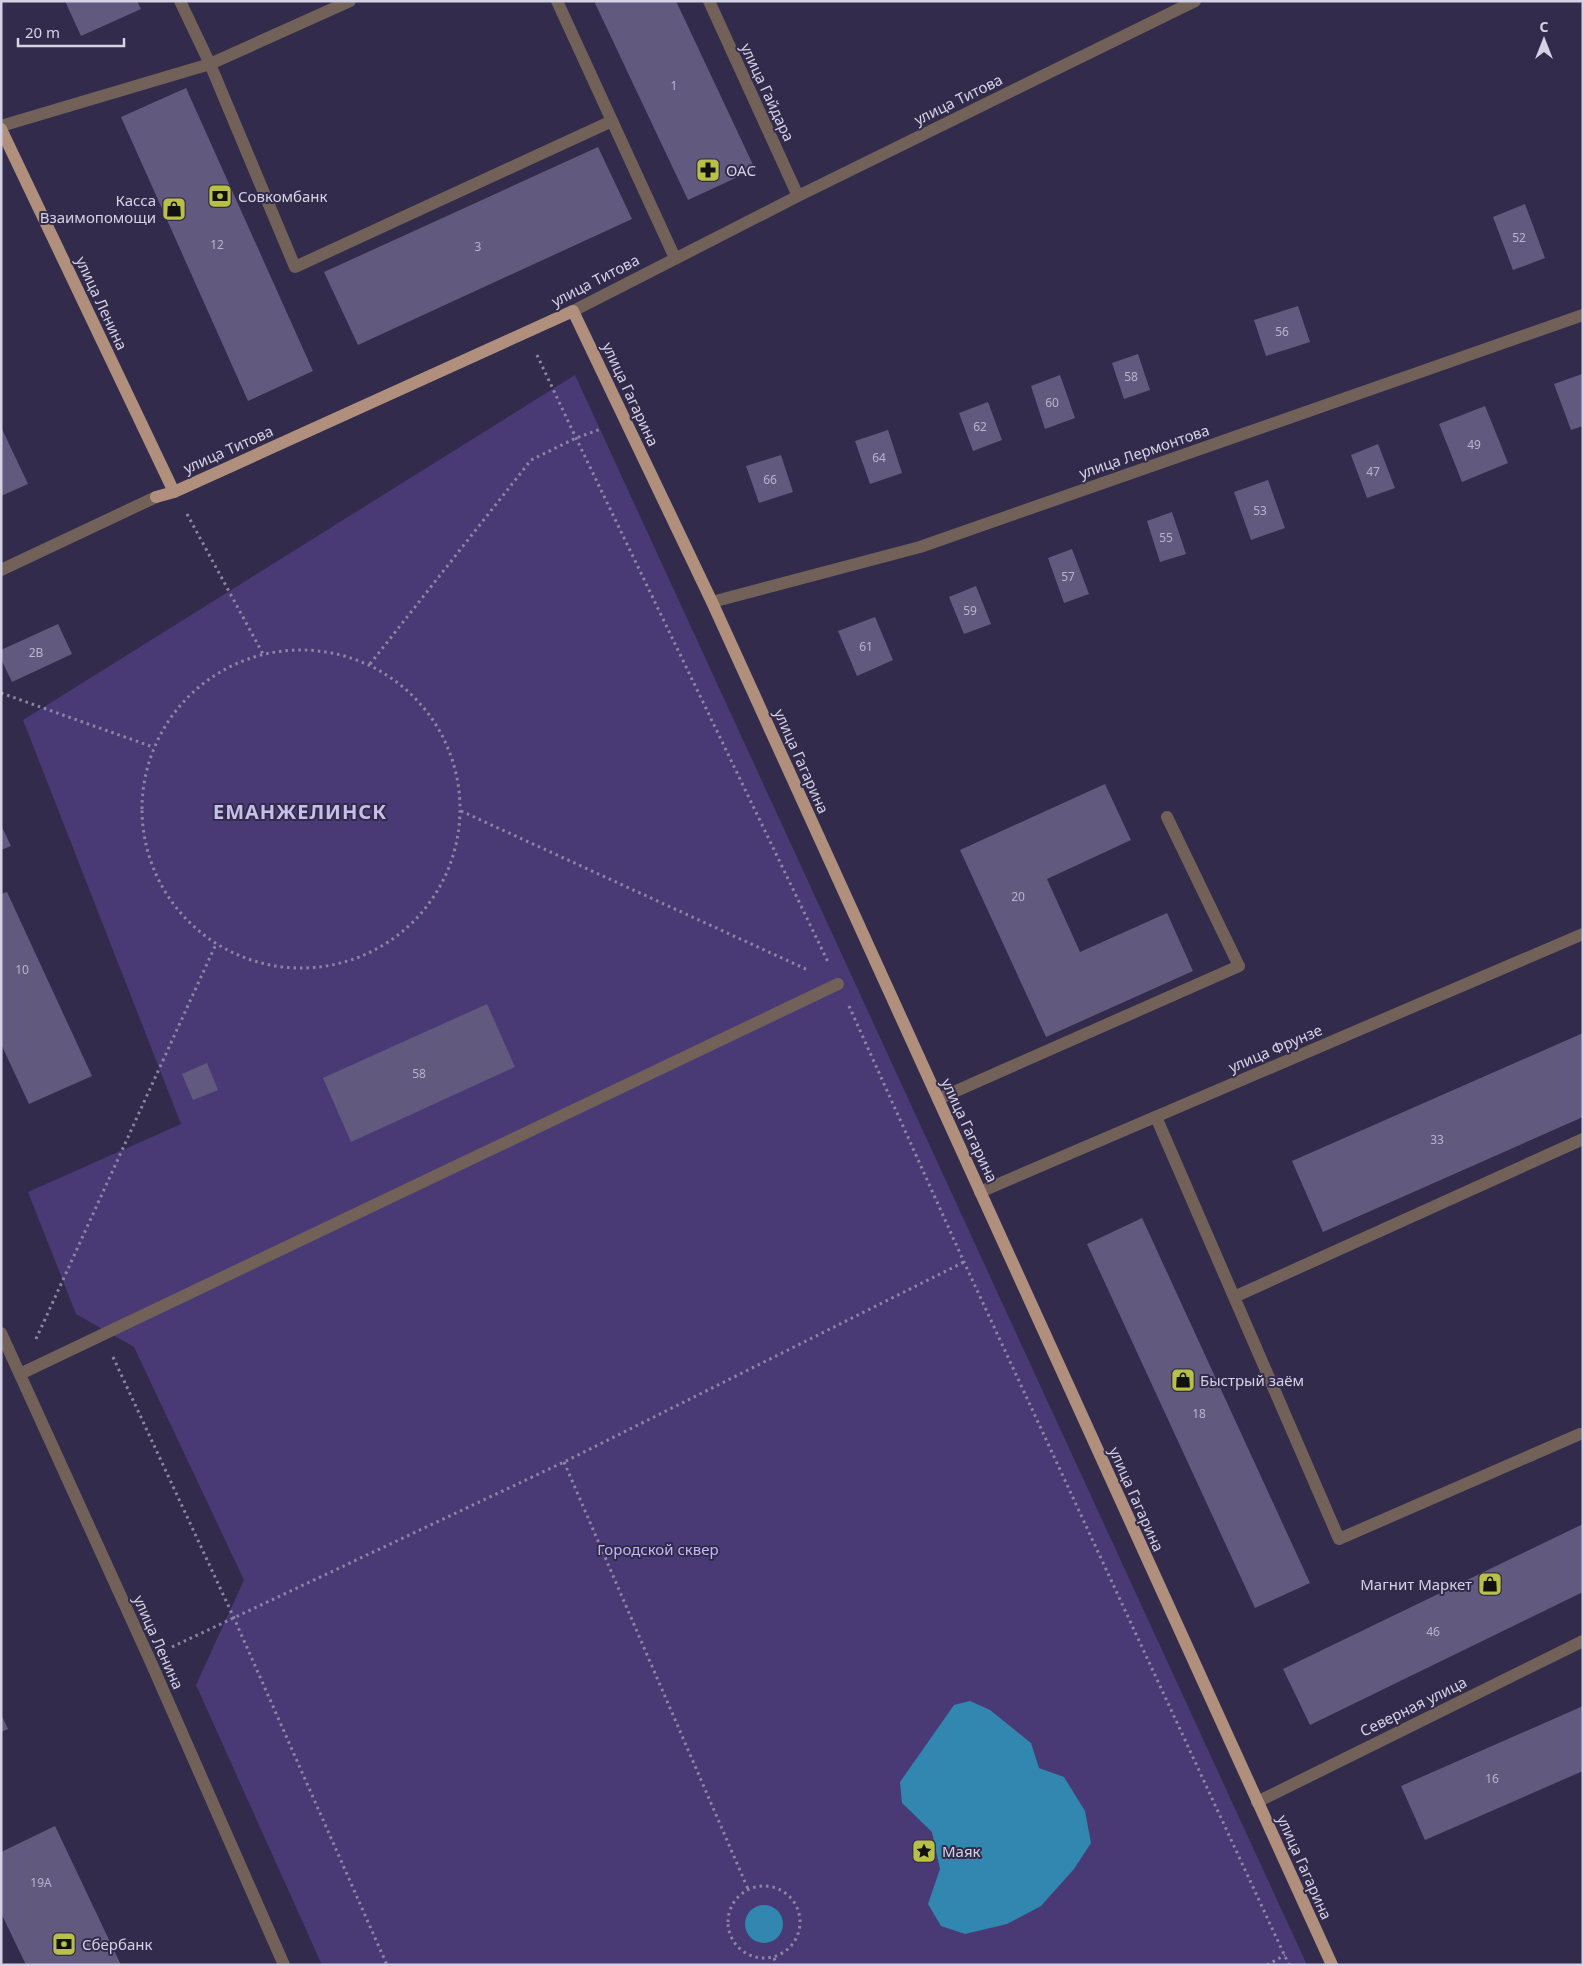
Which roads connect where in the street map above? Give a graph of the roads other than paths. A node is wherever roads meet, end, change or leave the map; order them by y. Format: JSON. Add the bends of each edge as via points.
{"nodes":[{"id":1,"x":180,"y":1,"type":"edge"},
{"id":2,"x":350,"y":1,"type":"edge"},
{"id":3,"x":558,"y":1,"type":"edge"},
{"id":4,"x":709,"y":1,"type":"edge"},
{"id":5,"x":1195,"y":1,"type":"edge"},
{"id":6,"x":210,"y":64,"type":"junction"},
{"id":7,"x":612,"y":121,"type":"junction"},
{"id":8,"x":1,"y":128,"type":"edge"},
{"id":9,"x":798,"y":196,"type":"junction"},
{"id":10,"x":675,"y":258,"type":"junction"},
{"id":11,"x":574,"y":311,"type":"junction"},
{"id":12,"x":1583,"y":315,"type":"edge"},
{"id":13,"x":174,"y":492,"type":"junction"},
{"id":14,"x":156,"y":497,"type":"joint"},
{"id":15,"x":1,"y":570,"type":"edge"},
{"id":16,"x":712,"y":602,"type":"junction"},
{"id":17,"x":1167,"y":817,"type":"dead end"},
{"id":18,"x":1583,"y":934,"type":"edge"},
{"id":19,"x":838,"y":984,"type":"road end"},
{"id":20,"x":938,"y":1099,"type":"junction"},
{"id":21,"x":1156,"y":1117,"type":"junction"},
{"id":22,"x":1583,"y":1139,"type":"edge"},
{"id":23,"x":980,"y":1192,"type":"junction"},
{"id":24,"x":1234,"y":1297,"type":"junction"},
{"id":25,"x":1,"y":1333,"type":"edge"},
{"id":26,"x":20,"y":1374,"type":"junction"},
{"id":27,"x":1580,"y":1434,"type":"dead end"},
{"id":28,"x":1583,"y":1640,"type":"edge"},
{"id":29,"x":1257,"y":1802,"type":"junction"},
{"id":30,"x":284,"y":1965,"type":"edge"},
{"id":31,"x":1332,"y":1965,"type":"edge"}],
"edges":[{"from":1,"to":6,"type":"street"},
{"from":2,"to":6,"type":"street"},
{"from":3,"to":7,"type":"street"},
{"from":4,"to":9,"type":"street","name":"улица Гайдара"},
{"from":5,"to":9,"type":"street","name":"улица Титова"},
{"from":6,"to":7,"type":"street","via":[[295,267]]},
{"from":6,"to":8,"type":"street"},
{"from":7,"to":10,"type":"street"},
{"from":8,"to":13,"type":"main road","name":"улица Ленина"},
{"from":9,"to":10,"type":"street","name":"улица Титова"},
{"from":10,"to":11,"type":"street","name":"улица Титова"},
{"from":11,"to":13,"type":"main road","name":"улица Титова"},
{"from":11,"to":16,"type":"main road","name":"улица Гагарина"},
{"from":12,"to":16,"type":"street","name":"улица Лермонтова","via":[[920,546]]},
{"from":13,"to":14,"type":"main road","name":"улица Титова"},
{"from":14,"to":15,"type":"street","name":"улица Титова"},
{"from":16,"to":20,"type":"main road","name":"улица Гагарина"},
{"from":17,"to":20,"type":"street","via":[[1239,966]]},
{"from":18,"to":21,"type":"street","name":"улица Фрунзе"},
{"from":19,"to":26,"type":"street"},
{"from":20,"to":23,"type":"main road","name":"улица Гагарина"},
{"from":21,"to":23,"type":"street","name":"улица Фрунзе"},
{"from":21,"to":24,"type":"street"},
{"from":22,"to":24,"type":"street"},
{"from":23,"to":29,"type":"main road","name":"улица Гагарина"},
{"from":24,"to":27,"type":"street","via":[[1339,1539]]},
{"from":25,"to":26,"type":"street","name":"улица Ленина"},
{"from":26,"to":30,"type":"street","name":"улица Ленина"},
{"from":28,"to":29,"type":"street","name":"Северная улица"},
{"from":29,"to":31,"type":"main road","name":"улица Гагарина"}]}
